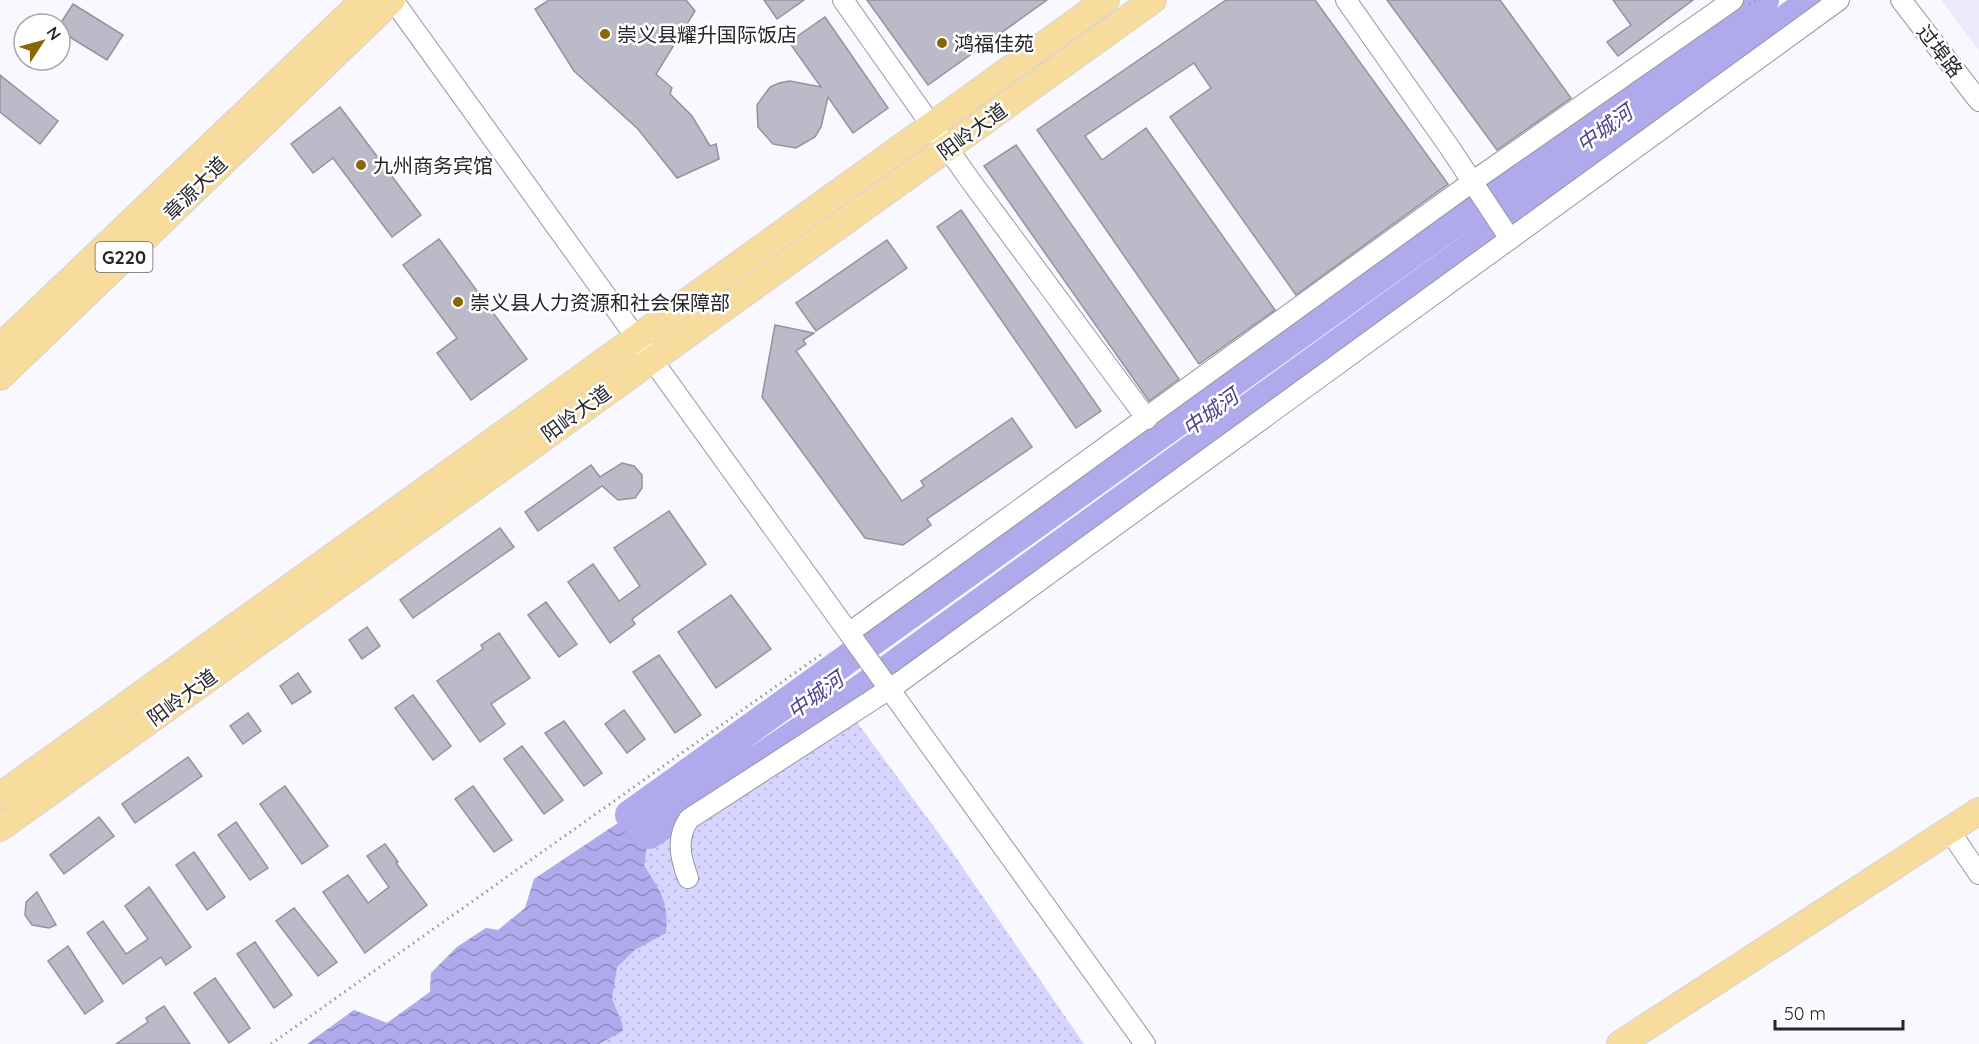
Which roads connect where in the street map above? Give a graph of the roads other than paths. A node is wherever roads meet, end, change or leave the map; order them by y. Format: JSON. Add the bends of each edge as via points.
{"nodes":[{"id":1,"x":364,"y":0,"type":"edge"},
{"id":2,"x":392,"y":0,"type":"edge"},
{"id":3,"x":843,"y":0,"type":"edge"},
{"id":4,"x":1106,"y":0,"type":"edge"},
{"id":5,"x":1153,"y":0,"type":"edge"},
{"id":6,"x":1346,"y":0,"type":"edge"},
{"id":7,"x":1733,"y":0,"type":"edge"},
{"id":8,"x":1839,"y":0,"type":"edge"},
{"id":9,"x":1901,"y":0,"type":"edge"},
{"id":10,"x":1979,"y":101,"type":"edge"},
{"id":11,"x":931,"y":125,"type":"junction"},
{"id":12,"x":947,"y":148,"type":"junction"},
{"id":13,"x":1477,"y":190,"type":"junction"},
{"id":14,"x":1506,"y":234,"type":"junction"},
{"id":15,"x":0,"y":347,"type":"edge"},
{"id":16,"x":643,"y":349,"type":"junction"},
{"id":17,"x":0,"y":377,"type":"edge"},
{"id":18,"x":1147,"y":419,"type":"junction"},
{"id":19,"x":854,"y":638,"type":"junction"},
{"id":20,"x":887,"y":683,"type":"junction"},
{"id":21,"x":0,"y":796,"type":"edge"},
{"id":22,"x":1979,"y":812,"type":"edge"},
{"id":23,"x":0,"y":828,"type":"edge"},
{"id":24,"x":1949,"y":830,"type":"junction"},
{"id":25,"x":1979,"y":874,"type":"edge"},
{"id":26,"x":688,"y":878,"type":"dead end"},
{"id":27,"x":1145,"y":1044,"type":"edge"},
{"id":28,"x":1620,"y":1044,"type":"edge"}],
"edges":[{"from":1,"to":15,"type":"main road","name":"章源大道","number":"G220"},
{"from":2,"to":16,"type":"street"},
{"from":2,"to":17,"type":"main road","name":"章源大道","number":"G220"},
{"from":3,"to":11,"type":"street"},
{"from":4,"to":11,"type":"main road","name":"阳岭大道"},
{"from":5,"to":12,"type":"main road","name":"阳岭大道"},
{"from":6,"to":13,"type":"street"},
{"from":7,"to":13,"type":"street"},
{"from":8,"to":14,"type":"street"},
{"from":9,"to":10,"type":"street","name":"过埠路"},
{"from":11,"to":12,"type":"street"},
{"from":11,"to":16,"type":"main road","name":"阳岭大道"},
{"from":12,"to":16,"type":"main road","name":"阳岭大道"},
{"from":12,"to":18,"type":"street"},
{"from":13,"to":14,"type":"street"},
{"from":13,"to":18,"type":"street"},
{"from":14,"to":20,"type":"street"},
{"from":16,"to":19,"type":"street"},
{"from":16,"to":21,"type":"main road","name":"阳岭大道"},
{"from":16,"to":23,"type":"main road","name":"阳岭大道"},
{"from":18,"to":19,"type":"street"},
{"from":19,"to":20,"type":"street"},
{"from":20,"to":26,"type":"street","via":[[689,819],[681,831],[680,846]]},
{"from":20,"to":27,"type":"street"},
{"from":22,"to":24,"type":"main road"},
{"from":24,"to":25,"type":"street"},
{"from":24,"to":28,"type":"main road"}]}
